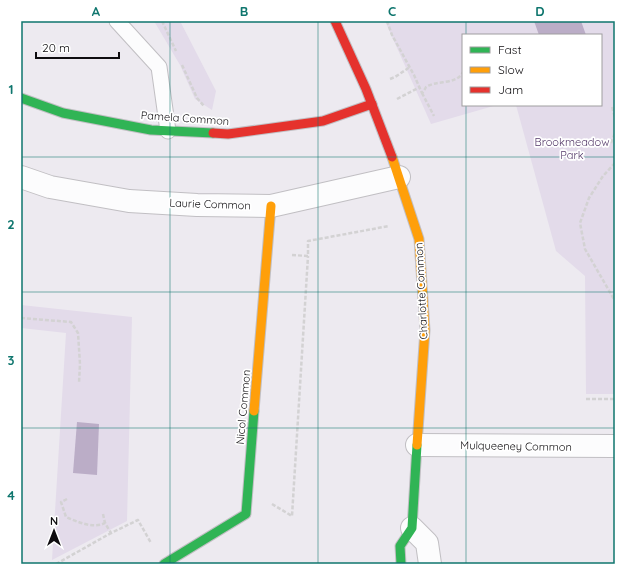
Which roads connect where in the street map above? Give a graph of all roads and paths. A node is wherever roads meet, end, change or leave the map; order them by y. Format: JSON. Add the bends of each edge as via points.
{"nodes":[{"id":1,"x":116,"y":21,"type":"edge"},
{"id":2,"x":335,"y":21,"type":"edge"},
{"id":3,"x":387,"y":21,"type":"edge"},
{"id":4,"x":462,"y":74,"type":"edge"},
{"id":5,"x":422,"y":93,"type":"junction"},
{"id":6,"x":21,"y":98,"type":"edge"},
{"id":7,"x":372,"y":104,"type":"junction"},
{"id":8,"x":612,"y":107,"type":"dead end"},
{"id":9,"x":434,"y":116,"type":"dead end"},
{"id":10,"x":615,"y":118,"type":"edge"},
{"id":11,"x":168,"y":131,"type":"junction"},
{"id":12,"x":615,"y":133,"type":"edge"},
{"id":13,"x":611,"y":143,"type":"dead end"},
{"id":14,"x":615,"y":163,"type":"edge"},
{"id":15,"x":399,"y":177,"type":"junction"},
{"id":16,"x":21,"y":178,"type":"edge"},
{"id":17,"x":271,"y":206,"type":"junction"},
{"id":18,"x":392,"y":225,"type":"dead end"},
{"id":19,"x":268,"y":253,"type":"junction"},
{"id":20,"x":308,"y":256,"type":"junction"},
{"id":21,"x":615,"y":301,"type":"edge"},
{"id":22,"x":21,"y":318,"type":"edge"},
{"id":23,"x":79,"y":384,"type":"dead end"},
{"id":24,"x":586,"y":399,"type":"dead end"},
{"id":25,"x":615,"y":399,"type":"edge"},
{"id":26,"x":417,"y":445,"type":"junction"},
{"id":27,"x":615,"y":446,"type":"edge"},
{"id":28,"x":248,"y":490,"type":"junction"},
{"id":29,"x":67,"y":499,"type":"dead end"},
{"id":30,"x":103,"y":514,"type":"dead end"},
{"id":31,"x":105,"y":523,"type":"junction"},
{"id":32,"x":412,"y":528,"type":"junction"},
{"id":33,"x":110,"y":533,"type":"junction"},
{"id":34,"x":152,"y":545,"type":"dead end"},
{"id":35,"x":56,"y":564,"type":"edge"},
{"id":36,"x":164,"y":564,"type":"edge"},
{"id":37,"x":401,"y":564,"type":"edge"},
{"id":38,"x":430,"y":564,"type":"edge"}],
"edges":[{"from":1,"to":11,"type":"lane","via":[[159,67]]},
{"from":2,"to":7,"type":"street","name":"Charlotte Common"},
{"from":3,"to":5,"type":"path"},
{"from":4,"to":5,"type":"path","via":[[448,82],[427,87]]},
{"from":5,"to":9,"type":"path"},
{"from":6,"to":11,"type":"street","name":"Pamela Common","via":[[63,113]]},
{"from":7,"to":11,"type":"street","name":"Pamela Common","via":[[323,121],[228,134]]},
{"from":7,"to":15,"type":"street","name":"Charlotte Common"},
{"from":8,"to":10,"type":"path"},
{"from":12,"to":13,"type":"path"},
{"from":14,"to":21,"type":"path","via":[[589,198],[580,223],[584,249]]},
{"from":15,"to":17,"type":"street","name":"Laurie Common"},
{"from":15,"to":26,"type":"street","name":"Charlotte Common","via":[[419,239],[425,330]]},
{"from":16,"to":17,"type":"street","name":"Laurie Common","via":[[50,187],[129,201]]},
{"from":17,"to":19,"type":"street","name":"Nicol Common"},
{"from":18,"to":20,"type":"path","via":[[308,241]]},
{"from":19,"to":20,"type":"path"},
{"from":19,"to":28,"type":"street","name":"Nicol Common"},
{"from":20,"to":28,"type":"path","via":[[292,516]]},
{"from":22,"to":23,"type":"path","via":[[71,322],[78,332]]},
{"from":24,"to":25,"type":"path"},
{"from":26,"to":27,"type":"street","name":"Mulqueeney Common"},
{"from":26,"to":32,"type":"street","name":"Charlotte Common"},
{"from":28,"to":36,"type":"street","name":"Nicol Common","via":[[246,514]]},
{"from":29,"to":31,"type":"path","via":[[61,502],[66,517],[84,524],[101,526]]},
{"from":30,"to":31,"type":"path"},
{"from":31,"to":33,"type":"path"},
{"from":32,"to":37,"type":"street","via":[[400,546]]},
{"from":32,"to":38,"type":"street","via":[[427,543]]},
{"from":33,"to":34,"type":"path","via":[[138,520]]},
{"from":33,"to":35,"type":"path"}]}
